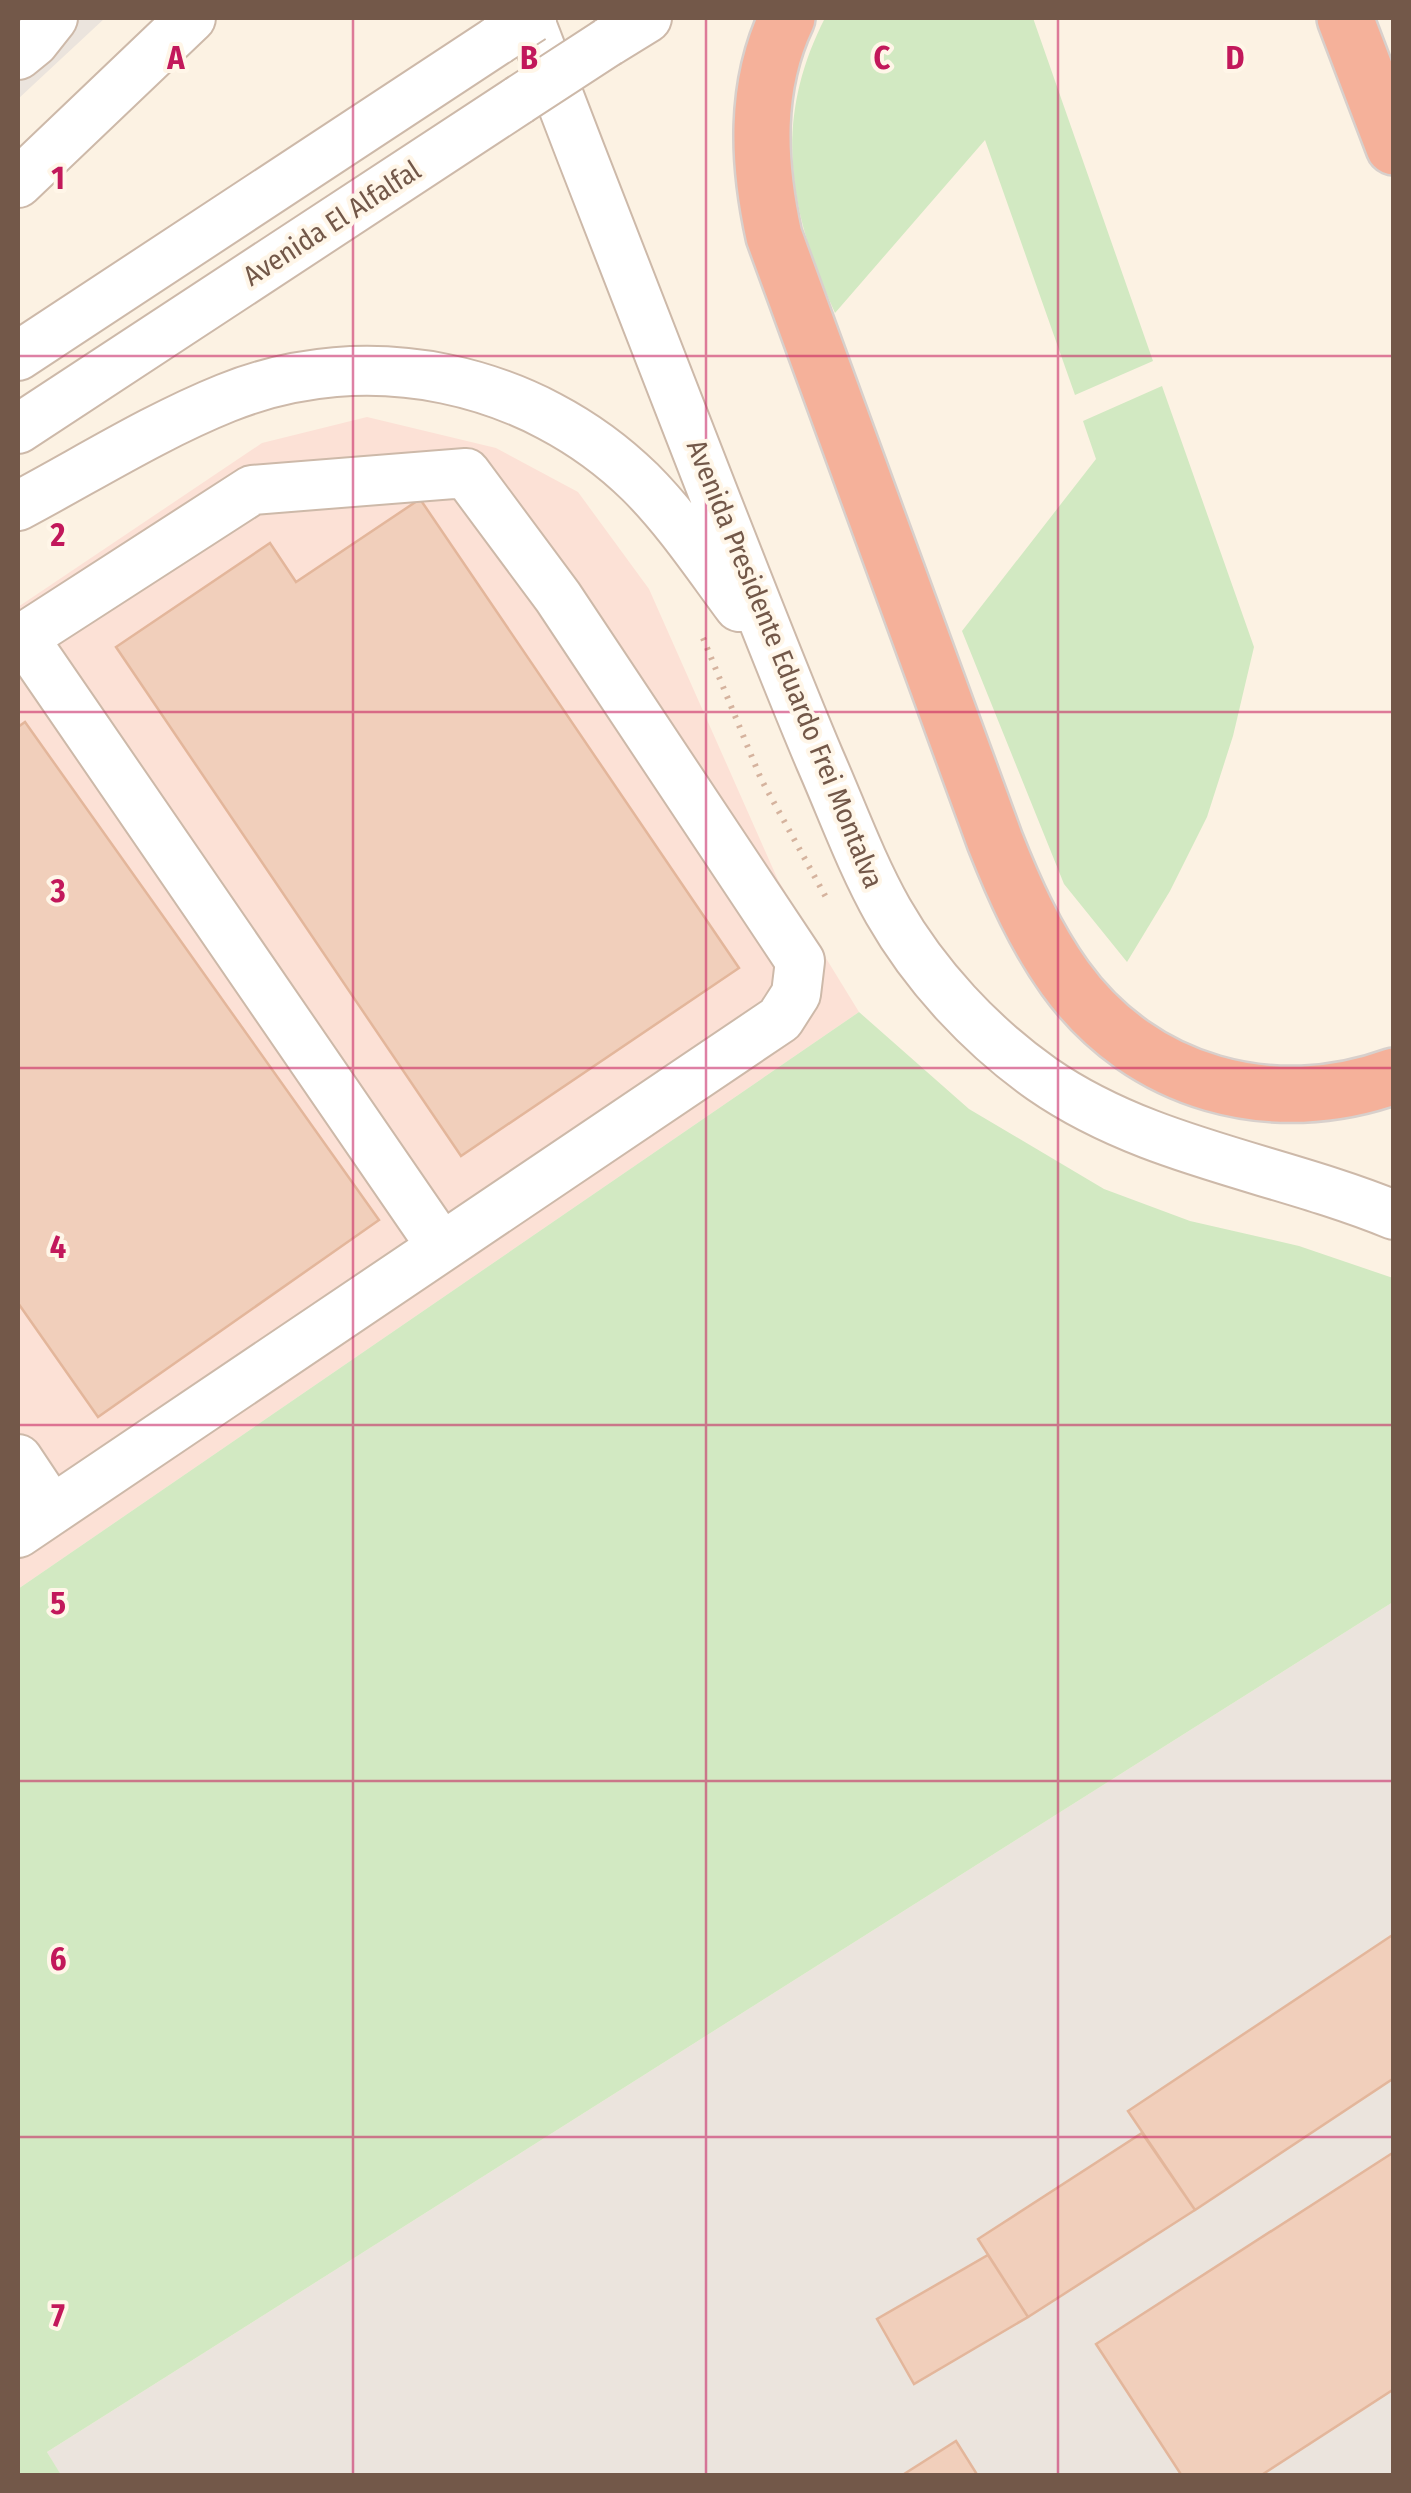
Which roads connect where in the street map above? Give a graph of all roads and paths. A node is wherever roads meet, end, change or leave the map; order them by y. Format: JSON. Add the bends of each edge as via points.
{"nodes":[{"id":1,"x":53,"y":18,"type":"edge"},
{"id":2,"x":191,"y":18,"type":"edge"},
{"id":3,"x":787,"y":18,"type":"edge"},
{"id":4,"x":1345,"y":18,"type":"edge"},
{"id":5,"x":520,"y":25,"type":"edge"},
{"id":6,"x":628,"y":30,"type":"edge"},
{"id":7,"x":18,"y":55,"type":"edge"},
{"id":8,"x":1394,"y":147,"type":"edge"},
{"id":9,"x":18,"y":183,"type":"edge"},
{"id":10,"x":18,"y":356,"type":"edge"},
{"id":11,"x":18,"y":429,"type":"edge"},
{"id":12,"x":18,"y":506,"type":"edge"},
{"id":13,"x":20,"y":639,"type":"edge"},
{"id":14,"x":788,"y":684,"type":"junction"},
{"id":15,"x":1394,"y":1076,"type":"edge"},
{"id":16,"x":1394,"y":1215,"type":"edge"},
{"id":17,"x":442,"y":1246,"type":"junction"},
{"id":18,"x":18,"y":1460,"type":"edge"},
{"id":19,"x":34,"y":1522,"type":"edge"}],
"edges":[{"from":1,"to":7,"type":"street"},
{"from":2,"to":9,"type":"street"},
{"from":3,"to":15,"type":"highway","via":[[762,120],[762,174],[774,236],[995,841],[1054,962],[1082,1000],[1132,1046],[1200,1082],[1312,1095]]},
{"from":4,"to":8,"type":"highway"},
{"from":5,"to":10,"type":"street"},
{"from":5,"to":14,"type":"street","name":"Avenida Presidente Eduardo Frei Montalva"},
{"from":6,"to":11,"type":"street","name":"Avenida El Alfalfal","bridge":true},
{"from":12,"to":14,"type":"street","via":[[200,409],[260,387],[367,371],[464,382],[550,415],[633,476],[694,545]]},
{"from":13,"to":17,"type":"street"},
{"from":13,"to":17,"type":"street","via":[[252,490],[450,474],[466,474],[558,597],[795,951],[796,994],[780,1019]]},
{"from":14,"to":16,"type":"street","name":"Avenida Presidente Eduardo Frei Montalva","via":[[888,910],[921,961],[990,1038],[1054,1086],[1137,1131]]},
{"from":17,"to":19,"type":"street"},
{"from":18,"to":19,"type":"street"}]}
